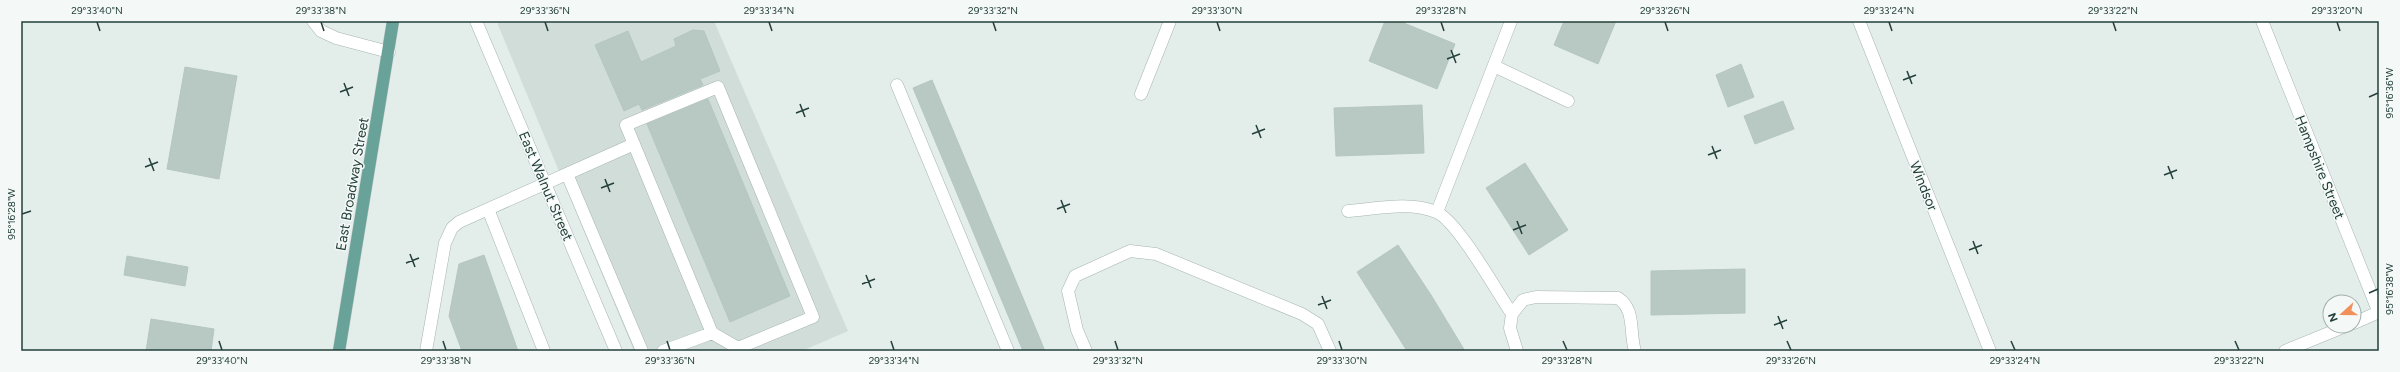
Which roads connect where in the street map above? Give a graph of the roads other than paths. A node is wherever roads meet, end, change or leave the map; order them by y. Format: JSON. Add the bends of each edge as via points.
{"nodes":[{"id":1,"x":313,"y":21,"type":"edge"},
{"id":2,"x":393,"y":21,"type":"edge"},
{"id":3,"x":476,"y":21,"type":"edge"},
{"id":4,"x":1170,"y":21,"type":"edge"},
{"id":5,"x":1511,"y":21,"type":"edge"},
{"id":6,"x":1859,"y":21,"type":"edge"},
{"id":7,"x":2262,"y":21,"type":"edge"},
{"id":8,"x":389,"y":52,"type":"junction"},
{"id":9,"x":1494,"y":66,"type":"junction"},
{"id":10,"x":897,"y":85,"type":"dead end"},
{"id":11,"x":1141,"y":94,"type":"dead end"},
{"id":12,"x":1568,"y":101,"type":"dead end"},
{"id":13,"x":634,"y":144,"type":"junction"},
{"id":14,"x":567,"y":174,"type":"junction"},
{"id":15,"x":545,"y":184,"type":"junction"},
{"id":16,"x":488,"y":209,"type":"junction"},
{"id":17,"x":1348,"y":211,"type":"dead end"},
{"id":18,"x":1437,"y":212,"type":"junction"},
{"id":19,"x":2379,"y":313,"type":"edge"},
{"id":20,"x":1512,"y":314,"type":"junction"},
{"id":21,"x":2362,"y":320,"type":"edge"},
{"id":22,"x":712,"y":333,"type":"junction"},
{"id":23,"x":2326,"y":334,"type":"edge"},
{"id":24,"x":339,"y":351,"type":"edge"},
{"id":25,"x":426,"y":351,"type":"edge"},
{"id":26,"x":544,"y":351,"type":"edge"},
{"id":27,"x":616,"y":351,"type":"edge"},
{"id":28,"x":642,"y":351,"type":"edge"},
{"id":29,"x":663,"y":351,"type":"edge"},
{"id":30,"x":1008,"y":351,"type":"edge"},
{"id":31,"x":1086,"y":351,"type":"edge"},
{"id":32,"x":1330,"y":351,"type":"edge"},
{"id":33,"x":1517,"y":351,"type":"edge"},
{"id":34,"x":1636,"y":351,"type":"edge"},
{"id":35,"x":1990,"y":351,"type":"edge"},
{"id":36,"x":2285,"y":351,"type":"edge"}],
"edges":[{"from":1,"to":8,"type":"street","via":[[321,31],[336,38]]},
{"from":2,"to":8,"type":"main road","name":"East Broadway Street"},
{"from":3,"to":15,"type":"street","name":"East Walnut Street"},
{"from":4,"to":11,"type":"street"},
{"from":5,"to":9,"type":"street"},
{"from":6,"to":35,"type":"street","name":"Windsor"},
{"from":7,"to":19,"type":"street","name":"Hampshire Street"},
{"from":8,"to":24,"type":"main road","name":"East Broadway Street"},
{"from":9,"to":12,"type":"street"},
{"from":9,"to":18,"type":"street"},
{"from":10,"to":30,"type":"street"},
{"from":13,"to":14,"type":"street"},
{"from":13,"to":22,"type":"street"},
{"from":13,"to":22,"type":"street","via":[[626,125],[718,87],[813,317],[738,348]]},
{"from":14,"to":15,"type":"street"},
{"from":14,"to":28,"type":"street"},
{"from":15,"to":16,"type":"street"},
{"from":15,"to":27,"type":"street","name":"East Walnut Street"},
{"from":16,"to":25,"type":"street","via":[[459,222],[452,228],[445,243]]},
{"from":16,"to":26,"type":"street"},
{"from":17,"to":18,"type":"street","via":[[1411,206]]},
{"from":18,"to":20,"type":"street","via":[[1454,227]]},
{"from":19,"to":21,"type":"street"},
{"from":20,"to":33,"type":"street","via":[[1510,328]]},
{"from":20,"to":34,"type":"street","via":[[1523,300],[1536,297],[1618,298],[1626,303],[1630,313]]},
{"from":22,"to":29,"type":"street"},
{"from":23,"to":36,"type":"street"},
{"from":31,"to":32,"type":"street","via":[[1077,330],[1068,291],[1075,276],[1130,251],[1156,254],[1302,314],[1318,324]]}]}
